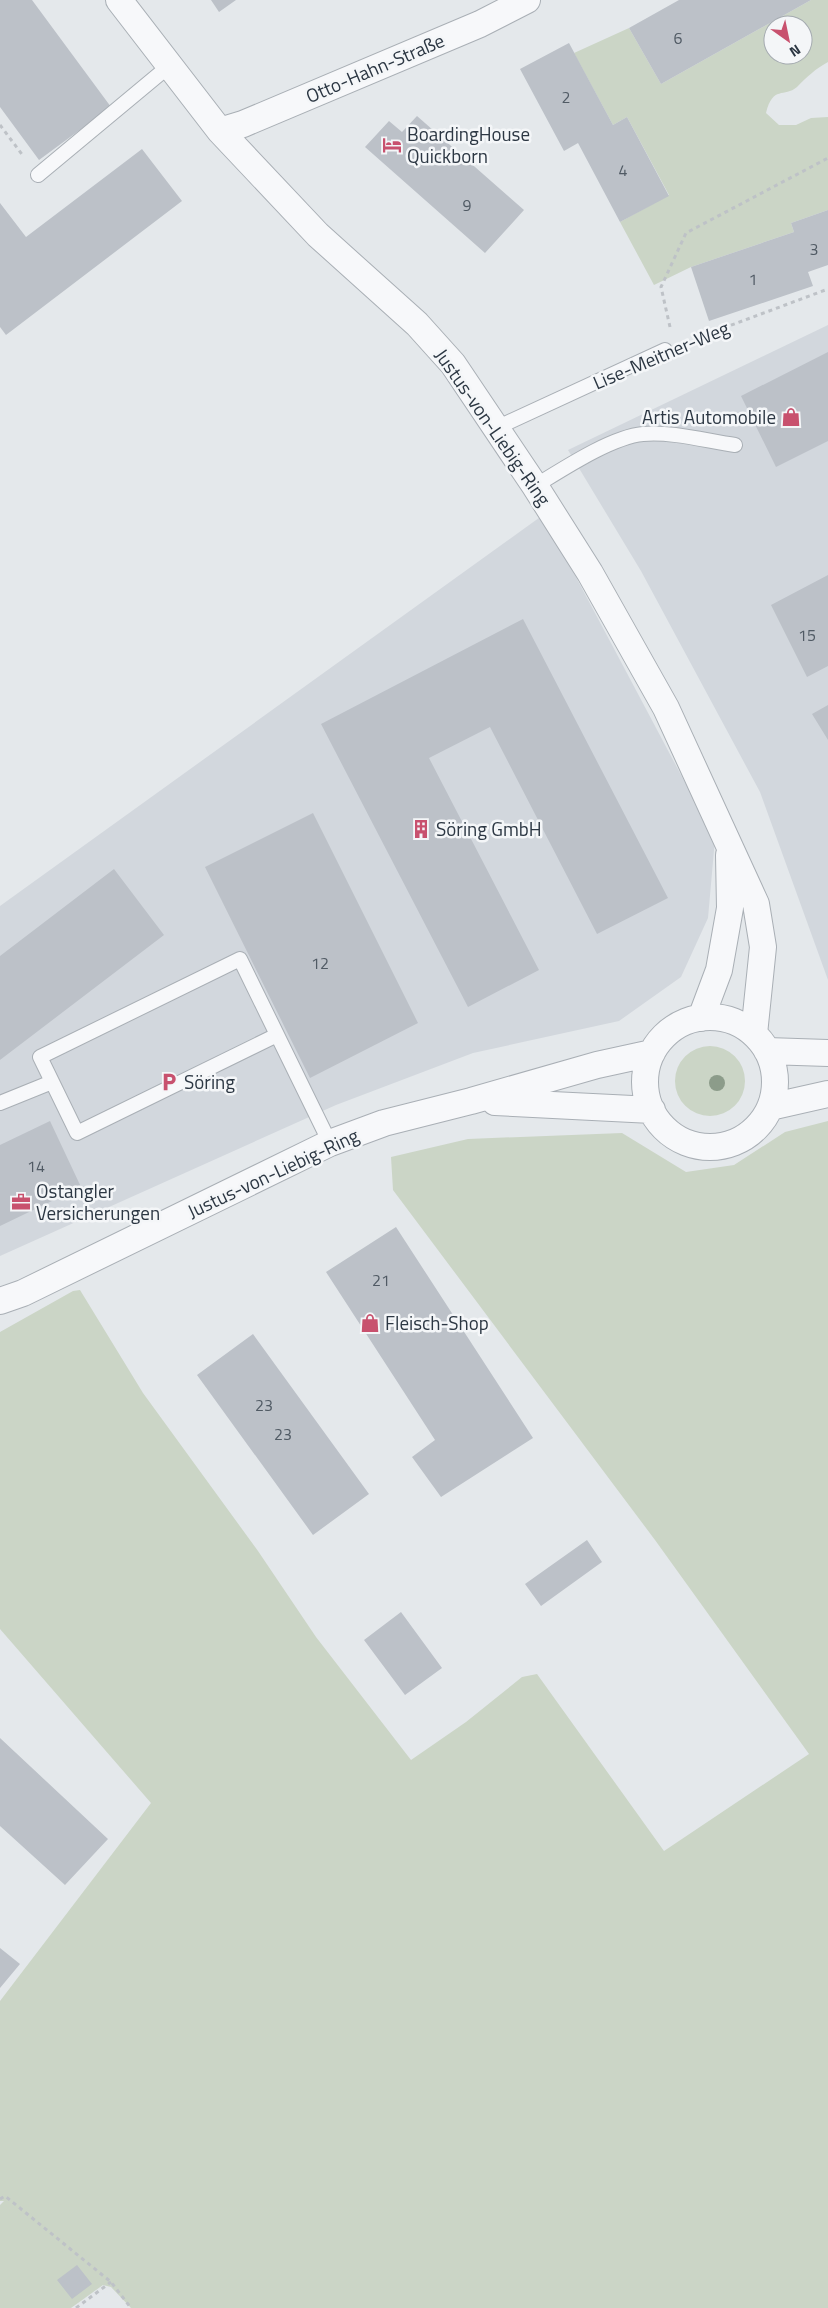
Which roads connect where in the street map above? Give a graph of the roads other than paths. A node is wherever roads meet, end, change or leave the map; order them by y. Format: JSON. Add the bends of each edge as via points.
{"nodes":[{"id":1,"x":119,"y":0,"type":"edge"},
{"id":2,"x":527,"y":0,"type":"edge"},
{"id":3,"x":169,"y":66,"type":"junction"},
{"id":4,"x":220,"y":131,"type":"junction"},
{"id":5,"x":38,"y":175,"type":"road end"},
{"id":6,"x":669,"y":349,"type":"road end"},
{"id":7,"x":496,"y":428,"type":"junction"},
{"id":8,"x":735,"y":445,"type":"dead end"},
{"id":9,"x":535,"y":486,"type":"junction"},
{"id":10,"x":730,"y":844,"type":"junction"},
{"id":11,"x":701,"y":1018,"type":"junction"},
{"id":12,"x":277,"y":1035,"type":"junction"},
{"id":13,"x":760,"y":1042,"type":"junction"},
{"id":14,"x":828,"y":1052,"type":"edge"},
{"id":15,"x":652,"y":1053,"type":"junction"},
{"id":16,"x":52,"y":1082,"type":"junction"},
{"id":17,"x":828,"y":1094,"type":"edge"},
{"id":18,"x":471,"y":1101,"type":"junction"},
{"id":19,"x":0,"y":1103,"type":"edge"},
{"id":20,"x":770,"y":1107,"type":"junction"},
{"id":21,"x":652,"y":1110,"type":"junction"},
{"id":22,"x":330,"y":1143,"type":"junction"},
{"id":23,"x":0,"y":1300,"type":"edge"}],
"edges":[{"from":1,"to":3,"type":"street","name":"Justus-von-Liebig-Ring"},
{"from":2,"to":4,"type":"street","name":"Otto-Hahn-Straße","via":[[480,24]]},
{"from":3,"to":4,"type":"street","name":"Justus-von-Liebig-Ring"},
{"from":3,"to":5,"type":"lane"},
{"from":4,"to":7,"type":"street","name":"Justus-von-Liebig-Ring","via":[[318,235],[417,324],[453,364]]},
{"from":6,"to":7,"type":"lane","name":"Lise-Meitner-Weg"},
{"from":7,"to":9,"type":"street","name":"Justus-von-Liebig-Ring"},
{"from":8,"to":9,"type":"lane","via":[[658,433],[642,434],[621,439]]},
{"from":9,"to":10,"type":"street","name":"Justus-von-Liebig-Ring","via":[[590,573],[666,708]]},
{"from":10,"to":11,"type":"street","name":"Justus-von-Liebig-Ring","via":[[730,908],[719,970]]},
{"from":10,"to":13,"type":"street","name":"Justus-von-Liebig-Ring","via":[[756,904],[763,935]]},
{"from":11,"to":13,"type":"street","via":[[721,1018],[741,1025]]},
{"from":11,"to":15,"type":"street","via":[[681,1024],[664,1036]]},
{"from":12,"to":16,"type":"lane","via":[[77,1133]]},
{"from":12,"to":16,"type":"lane","via":[[240,959],[40,1057]]},
{"from":12,"to":22,"type":"lane"},
{"from":13,"to":14,"type":"street"},
{"from":13,"to":20,"type":"street","via":[[775,1075]]},
{"from":15,"to":18,"type":"street","name":"Justus-von-Liebig-Ring"},
{"from":15,"to":21,"type":"street","via":[[646,1073],[646,1095]]},
{"from":16,"to":19,"type":"lane"},
{"from":17,"to":20,"type":"street"},
{"from":18,"to":21,"type":"street","name":"Justus-von-Liebig-Ring"},
{"from":18,"to":22,"type":"street","name":"Justus-von-Liebig-Ring","via":[[384,1123]]},
{"from":20,"to":21,"type":"street","via":[[751,1132],[732,1144],[710,1147],[688,1143],[669,1132]]},
{"from":22,"to":23,"type":"street","name":"Justus-von-Liebig-Ring","via":[[23,1293]]}]}
